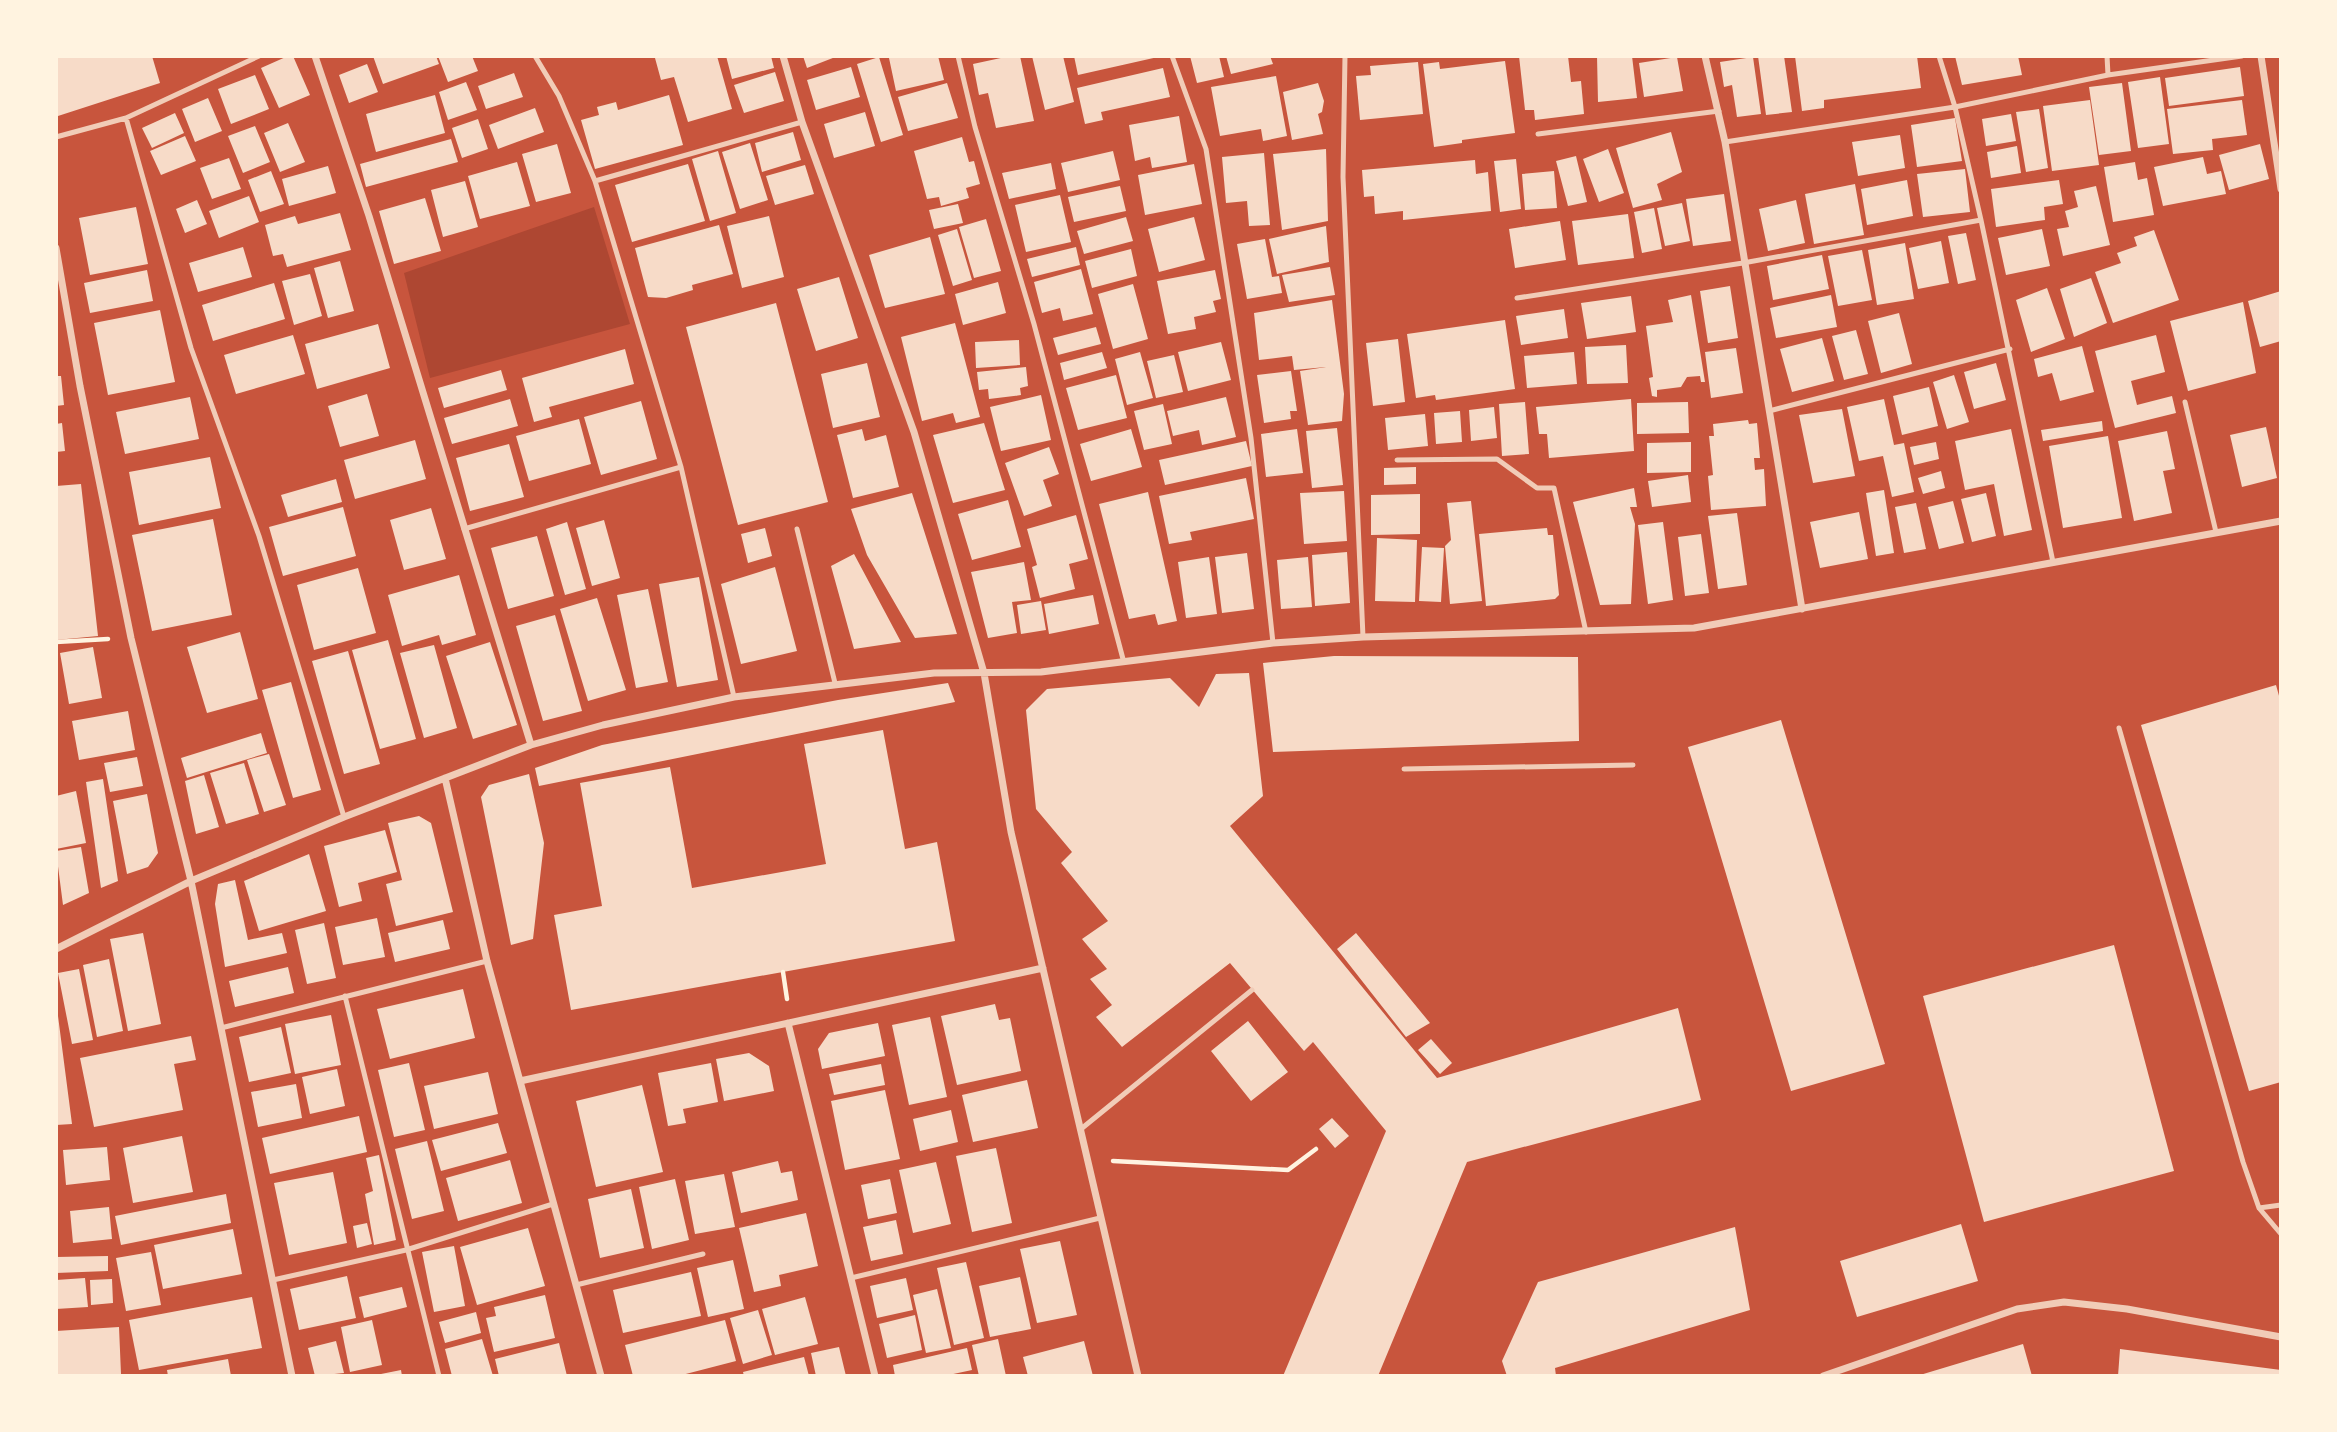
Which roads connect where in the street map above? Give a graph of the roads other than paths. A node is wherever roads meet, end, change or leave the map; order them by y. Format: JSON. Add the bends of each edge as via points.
{"nodes":[{"id":1,"x":259,"y":56,"type":"edge"},
{"id":2,"x":315,"y":56,"type":"edge"},
{"id":3,"x":535,"y":56,"type":"edge"},
{"id":4,"x":783,"y":56,"type":"edge"},
{"id":5,"x":958,"y":56,"type":"edge"},
{"id":6,"x":1172,"y":56,"type":"edge"},
{"id":7,"x":1345,"y":56,"type":"edge"},
{"id":8,"x":1705,"y":56,"type":"edge"},
{"id":9,"x":1938,"y":56,"type":"edge"},
{"id":10,"x":2107,"y":56,"type":"edge"},
{"id":11,"x":2242,"y":56,"type":"edge"},
{"id":12,"x":2260,"y":56,"type":"edge"},
{"id":13,"x":2108,"y":75,"type":"junction"},
{"id":14,"x":1955,"y":107,"type":"junction"},
{"id":15,"x":1719,"y":111,"type":"junction"},
{"id":16,"x":126,"y":118,"type":"junction"},
{"id":17,"x":802,"y":122,"type":"junction"},
{"id":18,"x":1538,"y":134,"type":"dead end"},
{"id":19,"x":56,"y":137,"type":"edge"},
{"id":20,"x":1726,"y":142,"type":"junction"},
{"id":21,"x":595,"y":181,"type":"junction"},
{"id":22,"x":2281,"y":189,"type":"edge"},
{"id":23,"x":1982,"y":220,"type":"junction"},
{"id":24,"x":56,"y":248,"type":"edge"},
{"id":25,"x":1744,"y":263,"type":"junction"},
{"id":26,"x":1517,"y":298,"type":"dead end"},
{"id":27,"x":2011,"y":349,"type":"junction"},
{"id":28,"x":2185,"y":402,"type":"dead end"},
{"id":29,"x":1769,"y":411,"type":"junction"},
{"id":30,"x":1396,"y":460,"type":"dead end"},
{"id":31,"x":681,"y":467,"type":"junction"},
{"id":32,"x":2281,"y":521,"type":"edge"},
{"id":33,"x":797,"y":528,"type":"dead end"},
{"id":34,"x":464,"y":529,"type":"junction"},
{"id":35,"x":2216,"y":532,"type":"junction"},
{"id":36,"x":2053,"y":562,"type":"junction"},
{"id":37,"x":1802,"y":609,"type":"junction"},
{"id":38,"x":1586,"y":632,"type":"junction"},
{"id":39,"x":1363,"y":637,"type":"junction"},
{"id":40,"x":1273,"y":643,"type":"junction"},
{"id":41,"x":1123,"y":659,"type":"junction"},
{"id":42,"x":984,"y":673,"type":"junction"},
{"id":43,"x":835,"y":683,"type":"junction"},
{"id":44,"x":734,"y":697,"type":"junction"},
{"id":45,"x":2119,"y":728,"type":"dead end"},
{"id":46,"x":531,"y":745,"type":"junction"},
{"id":47,"x":1633,"y":765,"type":"dead end"},
{"id":48,"x":1404,"y":769,"type":"dead end"},
{"id":49,"x":445,"y":778,"type":"junction"},
{"id":50,"x":344,"y":817,"type":"junction"},
{"id":51,"x":191,"y":881,"type":"junction"},
{"id":52,"x":56,"y":949,"type":"edge"},
{"id":53,"x":487,"y":961,"type":"junction"},
{"id":54,"x":1042,"y":968,"type":"junction"},
{"id":55,"x":1252,"y":990,"type":"dead end"},
{"id":56,"x":345,"y":996,"type":"junction"},
{"id":57,"x":788,"y":1023,"type":"junction"},
{"id":58,"x":222,"y":1028,"type":"junction"},
{"id":59,"x":520,"y":1081,"type":"junction"},
{"id":60,"x":1081,"y":1129,"type":"junction"},
{"id":61,"x":553,"y":1204,"type":"junction"},
{"id":62,"x":2281,"y":1205,"type":"edge"},
{"id":63,"x":2259,"y":1208,"type":"junction"},
{"id":64,"x":1100,"y":1218,"type":"junction"},
{"id":65,"x":2281,"y":1234,"type":"edge"},
{"id":66,"x":405,"y":1250,"type":"junction"},
{"id":67,"x":703,"y":1254,"type":"dead end"},
{"id":68,"x":851,"y":1278,"type":"junction"},
{"id":69,"x":273,"y":1280,"type":"junction"},
{"id":70,"x":576,"y":1285,"type":"junction"},
{"id":71,"x":2281,"y":1337,"type":"edge"},
{"id":72,"x":292,"y":1376,"type":"edge"},
{"id":73,"x":439,"y":1376,"type":"edge"},
{"id":74,"x":601,"y":1376,"type":"edge"},
{"id":75,"x":874,"y":1376,"type":"edge"},
{"id":76,"x":1138,"y":1376,"type":"edge"},
{"id":77,"x":1823,"y":1376,"type":"edge"}],
"edges":[{"from":1,"to":16,"type":"lane"},
{"from":2,"to":34,"type":"street"},
{"from":3,"to":21,"type":"lane","via":[[559,96]]},
{"from":4,"to":17,"type":"street"},
{"from":5,"to":41,"type":"lane"},
{"from":6,"to":40,"type":"lane","via":[[1206,149],[1251,438]]},
{"from":7,"to":39,"type":"lane","via":[[1343,177]]},
{"from":8,"to":15,"type":"street"},
{"from":9,"to":14,"type":"lane"},
{"from":10,"to":13,"type":"lane"},
{"from":11,"to":13,"type":"lane"},
{"from":12,"to":22,"type":"street"},
{"from":13,"to":14,"type":"lane"},
{"from":14,"to":20,"type":"lane"},
{"from":14,"to":23,"type":"lane"},
{"from":15,"to":18,"type":"lane"},
{"from":15,"to":20,"type":"street"},
{"from":16,"to":19,"type":"lane"},
{"from":16,"to":50,"type":"lane","via":[[191,348],[259,536]]},
{"from":17,"to":21,"type":"lane"},
{"from":17,"to":42,"type":"street","via":[[914,432]]},
{"from":20,"to":25,"type":"street"},
{"from":21,"to":31,"type":"lane"},
{"from":23,"to":25,"type":"lane"},
{"from":23,"to":27,"type":"lane"},
{"from":24,"to":51,"type":"street","via":[[131,638]]},
{"from":25,"to":26,"type":"lane"},
{"from":25,"to":29,"type":"street"},
{"from":27,"to":29,"type":"lane"},
{"from":27,"to":36,"type":"lane"},
{"from":28,"to":35,"type":"lane"},
{"from":29,"to":37,"type":"street"},
{"from":30,"to":38,"type":"lane","via":[[1497,459],[1536,488],[1554,488]]},
{"from":31,"to":34,"type":"lane"},
{"from":31,"to":44,"type":"lane"},
{"from":32,"to":35,"type":"street"},
{"from":33,"to":43,"type":"lane"},
{"from":34,"to":46,"type":"street"},
{"from":35,"to":36,"type":"street"},
{"from":36,"to":37,"type":"street"},
{"from":37,"to":38,"type":"street","via":[[1694,628]]},
{"from":38,"to":39,"type":"street"},
{"from":39,"to":40,"type":"street"},
{"from":40,"to":41,"type":"street"},
{"from":41,"to":42,"type":"street","via":[[1041,672]]},
{"from":42,"to":43,"type":"street"},
{"from":42,"to":54,"type":"street","via":[[1011,832]]},
{"from":43,"to":44,"type":"street"},
{"from":44,"to":46,"type":"street"},
{"from":45,"to":63,"type":"lane"},
{"from":46,"to":49,"type":"street"},
{"from":47,"to":48,"type":"lane"},
{"from":49,"to":50,"type":"street"},
{"from":49,"to":53,"type":"street"},
{"from":50,"to":51,"type":"street"},
{"from":51,"to":52,"type":"street"},
{"from":51,"to":58,"type":"street"},
{"from":53,"to":56,"type":"lane"},
{"from":53,"to":59,"type":"street"},
{"from":54,"to":57,"type":"street"},
{"from":54,"to":60,"type":"street"},
{"from":55,"to":60,"type":"lane"},
{"from":56,"to":58,"type":"lane"},
{"from":56,"to":66,"type":"lane"},
{"from":57,"to":59,"type":"street"},
{"from":57,"to":68,"type":"street"},
{"from":58,"to":69,"type":"street"},
{"from":59,"to":61,"type":"street"},
{"from":60,"to":64,"type":"street"},
{"from":61,"to":66,"type":"lane"},
{"from":61,"to":70,"type":"street"},
{"from":62,"to":63,"type":"lane"},
{"from":63,"to":65,"type":"lane"},
{"from":64,"to":68,"type":"lane"},
{"from":64,"to":76,"type":"street"},
{"from":66,"to":69,"type":"lane"},
{"from":66,"to":73,"type":"lane"},
{"from":67,"to":70,"type":"lane"},
{"from":68,"to":75,"type":"street"},
{"from":69,"to":72,"type":"street"},
{"from":70,"to":74,"type":"street"},
{"from":71,"to":77,"type":"street","via":[[2064,1302],[2017,1309]]}]}
